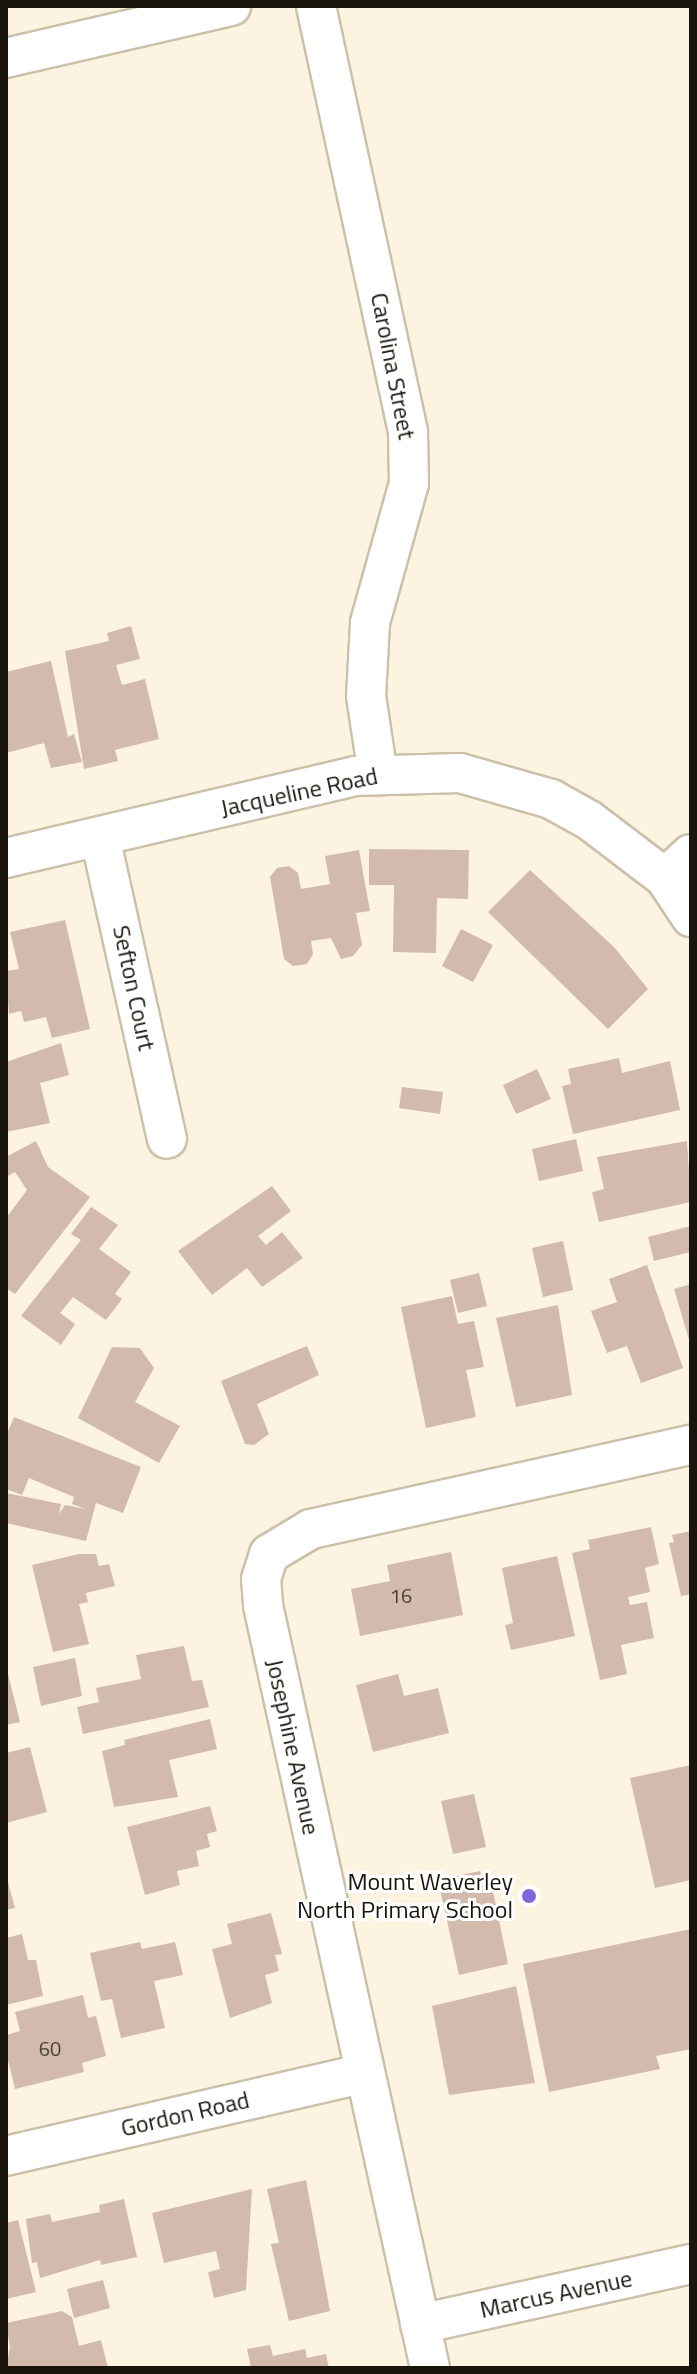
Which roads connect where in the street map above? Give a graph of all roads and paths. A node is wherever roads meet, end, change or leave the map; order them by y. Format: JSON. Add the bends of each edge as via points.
{"nodes":[{"id":1,"x":231,"y":6,"type":"edge"},
{"id":2,"x":316,"y":6,"type":"edge"},
{"id":3,"x":6,"y":58,"type":"edge"},
{"id":4,"x":378,"y":774,"type":"junction"},
{"id":5,"x":100,"y":837,"type":"junction"},
{"id":6,"x":6,"y":858,"type":"edge"},
{"id":7,"x":678,"y":866,"type":"edge"},
{"id":8,"x":691,"y":917,"type":"edge"},
{"id":9,"x":167,"y":1139,"type":"dead end"},
{"id":10,"x":691,"y":1445,"type":"edge"},
{"id":11,"x":365,"y":2073,"type":"junction"},
{"id":12,"x":6,"y":2156,"type":"edge"},
{"id":13,"x":691,"y":2264,"type":"edge"},
{"id":14,"x":420,"y":2324,"type":"junction"},
{"id":15,"x":430,"y":2368,"type":"edge"}],
"edges":[{"from":1,"to":3,"type":"street"},
{"from":2,"to":4,"type":"street","name":"Carolina Street","via":[[408,432],[409,483],[370,623],[366,696]]},
{"from":4,"to":5,"type":"street","name":"Jacqueline Road"},
{"from":4,"to":7,"type":"street","name":"Jacqueline Road","via":[[460,773],[551,799],[625,844]]},
{"from":5,"to":6,"type":"street","name":"Jacqueline Road"},
{"from":5,"to":9,"type":"street","name":"Sefton Court"},
{"from":7,"to":8,"type":"street","name":"Jacqueline Road"},
{"from":10,"to":11,"type":"street","name":"Josephine Avenue","via":[[311,1529],[269,1554],[261,1579],[263,1605]]},
{"from":11,"to":12,"type":"street","name":"Gordon Road"},
{"from":11,"to":14,"type":"street","name":"Josephine Avenue"},
{"from":13,"to":14,"type":"street","name":"Marcus Avenue"},
{"from":14,"to":15,"type":"street","name":"Josephine Avenue"}]}
